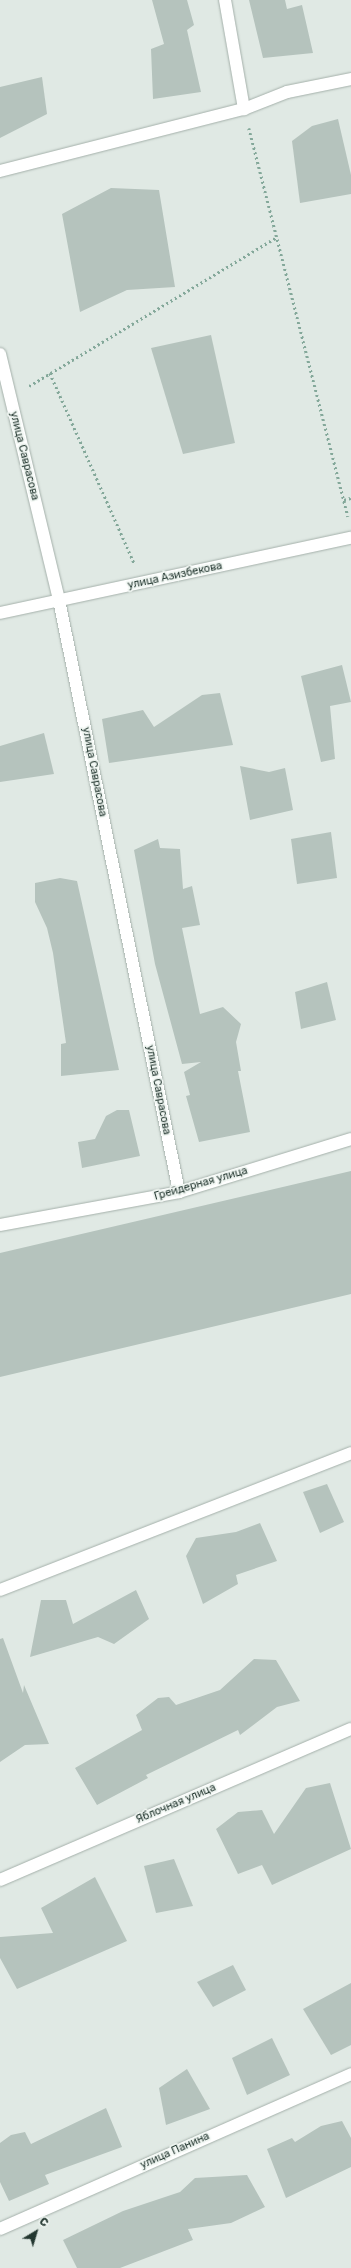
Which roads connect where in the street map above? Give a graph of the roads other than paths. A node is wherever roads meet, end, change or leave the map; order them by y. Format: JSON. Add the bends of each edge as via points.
{"nodes":[{"id":1,"x":225,"y":0,"type":"edge"},
{"id":2,"x":351,"y":79,"type":"edge"},
{"id":3,"x":244,"y":109,"type":"junction"},
{"id":4,"x":0,"y":171,"type":"edge"},
{"id":5,"x":0,"y":354,"type":"edge"},
{"id":6,"x":351,"y":538,"type":"edge"},
{"id":7,"x":59,"y":600,"type":"junction"},
{"id":8,"x":0,"y":613,"type":"edge"},
{"id":9,"x":351,"y":1139,"type":"edge"},
{"id":10,"x":179,"y":1192,"type":"junction"},
{"id":11,"x":0,"y":1225,"type":"edge"},
{"id":12,"x":351,"y":1453,"type":"edge"},
{"id":13,"x":0,"y":1590,"type":"edge"},
{"id":14,"x":351,"y":1728,"type":"edge"},
{"id":15,"x":0,"y":1880,"type":"edge"},
{"id":16,"x":351,"y":2074,"type":"edge"},
{"id":17,"x":0,"y":2229,"type":"edge"}],
"edges":[{"from":1,"to":3,"type":"street"},
{"from":2,"to":3,"type":"street","via":[[287,92]]},
{"from":3,"to":4,"type":"street"},
{"from":5,"to":7,"type":"street","name":"улица Саврасова"},
{"from":6,"to":7,"type":"street","name":"улица Азизбекова"},
{"from":7,"to":8,"type":"street","name":"улица Азизбекова"},
{"from":7,"to":10,"type":"street","name":"улица Саврасова"},
{"from":9,"to":10,"type":"street","name":"Грейдерная улица"},
{"from":10,"to":11,"type":"street","name":"Грейдерная улица"},
{"from":12,"to":13,"type":"street"},
{"from":14,"to":15,"type":"street","name":"Яблочная улица"},
{"from":16,"to":17,"type":"street","name":"улица Панина"}]}
